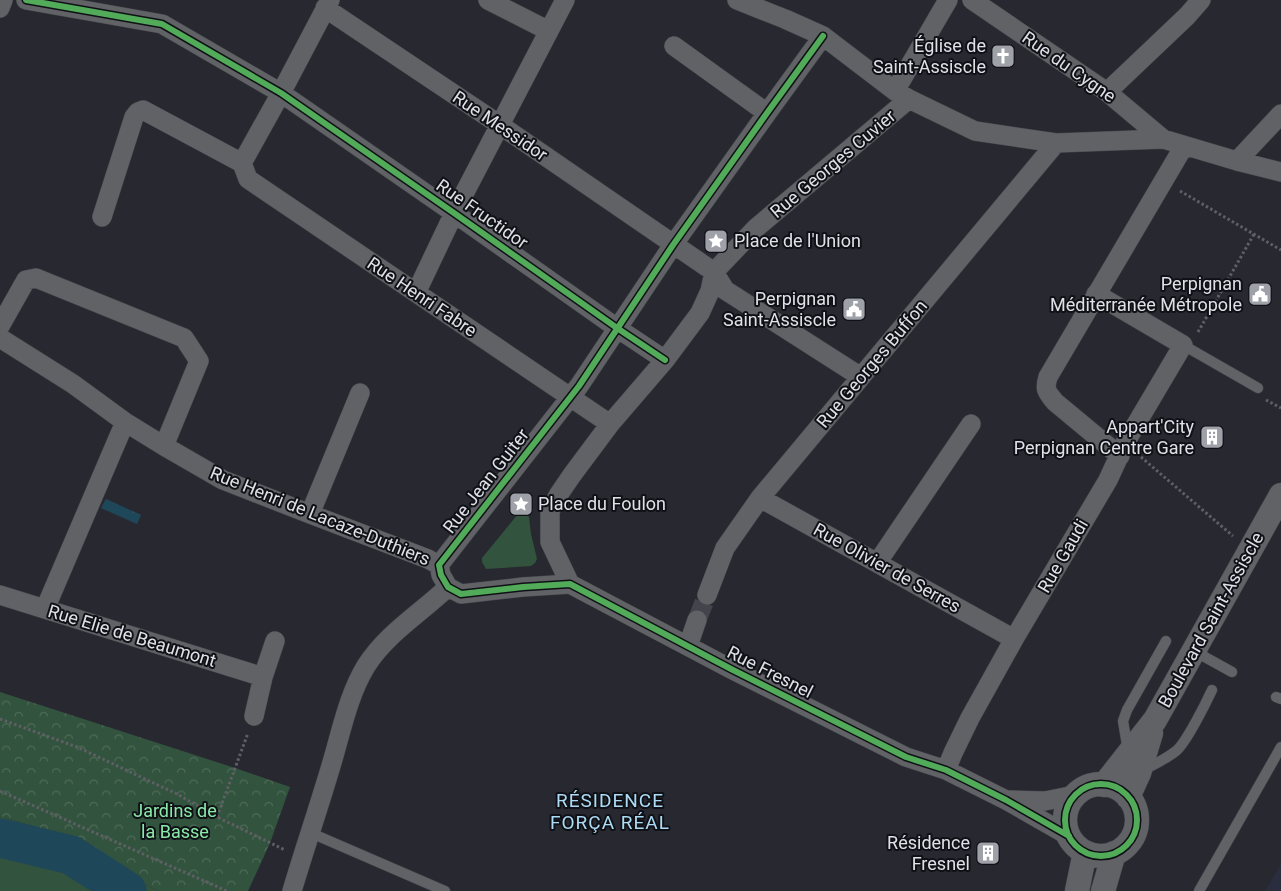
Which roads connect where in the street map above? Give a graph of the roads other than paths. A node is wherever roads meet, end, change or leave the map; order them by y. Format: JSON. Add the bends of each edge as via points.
{"nodes":[{"id":1,"x":3,"y":0,"type":"edge"},
{"id":2,"x":26,"y":0,"type":"edge"},
{"id":3,"x":488,"y":0,"type":"edge"},
{"id":4,"x":565,"y":0,"type":"edge"},
{"id":5,"x":737,"y":0,"type":"edge"},
{"id":6,"x":948,"y":0,"type":"edge"},
{"id":7,"x":972,"y":0,"type":"edge"},
{"id":8,"x":1192,"y":3,"type":"edge"},
{"id":9,"x":327,"y":4,"type":"edge"},
{"id":10,"x":0,"y":8,"type":"edge"},
{"id":11,"x":549,"y":31,"type":"junction"},
{"id":12,"x":823,"y":36,"type":"junction"},
{"id":13,"x":674,"y":46,"type":"dead end"},
{"id":14,"x":1107,"y":92,"type":"junction"},
{"id":15,"x":281,"y":94,"type":"junction"},
{"id":16,"x":902,"y":95,"type":"junction"},
{"id":17,"x":766,"y":113,"type":"junction"},
{"id":18,"x":1281,"y":114,"type":"edge"},
{"id":19,"x":500,"y":125,"type":"junction"},
{"id":20,"x":1163,"y":139,"type":"junction"},
{"id":21,"x":1056,"y":143,"type":"junction"},
{"id":22,"x":1184,"y":146,"type":"junction"},
{"id":23,"x":1237,"y":162,"type":"junction"},
{"id":24,"x":242,"y":163,"type":"junction"},
{"id":25,"x":1281,"y":172,"type":"edge"},
{"id":26,"x":454,"y":213,"type":"junction"},
{"id":27,"x":102,"y":216,"type":"dead end"},
{"id":28,"x":673,"y":245,"type":"junction"},
{"id":29,"x":714,"y":272,"type":"junction"},
{"id":30,"x":416,"y":293,"type":"junction"},
{"id":31,"x":1096,"y":294,"type":"junction"},
{"id":32,"x":0,"y":326,"type":"edge"},
{"id":33,"x":617,"y":328,"type":"junction"},
{"id":34,"x":0,"y":338,"type":"edge"},
{"id":35,"x":1190,"y":339,"type":"junction"},
{"id":36,"x":665,"y":360,"type":"junction"},
{"id":37,"x":861,"y":377,"type":"junction"},
{"id":38,"x":1259,"y":392,"type":"road end"},
{"id":39,"x":360,"y":394,"type":"dead end"},
{"id":40,"x":571,"y":397,"type":"junction"},
{"id":41,"x":125,"y":422,"type":"junction"},
{"id":42,"x":610,"y":424,"type":"junction"},
{"id":43,"x":971,"y":424,"type":"dead end"},
{"id":44,"x":164,"y":446,"type":"junction"},
{"id":45,"x":1120,"y":456,"type":"junction"},
{"id":46,"x":1281,"y":495,"type":"edge"},
{"id":47,"x":760,"y":498,"type":"junction"},
{"id":48,"x":310,"y":514,"type":"junction"},
{"id":49,"x":877,"y":563,"type":"junction"},
{"id":50,"x":439,"y":565,"type":"junction"},
{"id":51,"x":570,"y":584,"type":"junction"},
{"id":52,"x":448,"y":587,"type":"junction"},
{"id":53,"x":0,"y":595,"type":"edge"},
{"id":54,"x":707,"y":595,"type":"tunnel mouth"},
{"id":55,"x":45,"y":609,"type":"junction"},
{"id":56,"x":696,"y":620,"type":"tunnel mouth"},
{"id":57,"x":1014,"y":639,"type":"junction"},
{"id":58,"x":274,"y":641,"type":"dead end"},
{"id":59,"x":1166,"y":641,"type":"dead end"},
{"id":60,"x":688,"y":646,"type":"junction"},
{"id":61,"x":1194,"y":650,"type":"junction"},
{"id":62,"x":1232,"y":672,"type":"dead end"},
{"id":63,"x":264,"y":676,"type":"junction"},
{"id":64,"x":1212,"y":690,"type":"dead end"},
{"id":65,"x":254,"y":716,"type":"road end"},
{"id":66,"x":1281,"y":746,"type":"edge"},
{"id":67,"x":1134,"y":763,"type":"junction"},
{"id":68,"x":946,"y":770,"type":"junction"},
{"id":69,"x":1104,"y":784,"type":"junction"},
{"id":70,"x":1075,"y":795,"type":"junction"},
{"id":71,"x":1128,"y":797,"type":"junction"},
{"id":72,"x":1006,"y":800,"type":"junction"},
{"id":73,"x":311,"y":833,"type":"junction"},
{"id":74,"x":1077,"y":844,"type":"junction"},
{"id":75,"x":1114,"y":854,"type":"junction"},
{"id":76,"x":292,"y":891,"type":"edge"},
{"id":77,"x":444,"y":891,"type":"edge"},
{"id":78,"x":1077,"y":891,"type":"edge"},
{"id":79,"x":1103,"y":891,"type":"edge"},
{"id":80,"x":1199,"y":891,"type":"edge"}],
"edges":[{"from":1,"to":10,"type":"street"},
{"from":2,"to":15,"type":"street","name":"Rue Fructidor","via":[[162,24]]},
{"from":3,"to":11,"type":"street"},
{"from":4,"to":11,"type":"street"},
{"from":5,"to":12,"type":"street"},
{"from":6,"to":16,"type":"street","name":"Rue Georges Cuvier"},
{"from":7,"to":14,"type":"street","name":"Rue du Cygne"},
{"from":8,"to":14,"type":"street"},
{"from":9,"to":15,"type":"street"},
{"from":9,"to":19,"type":"street","name":"Rue Messidor"},
{"from":11,"to":19,"type":"street"},
{"from":12,"to":16,"type":"street"},
{"from":12,"to":17,"type":"street"},
{"from":13,"to":17,"type":"street"},
{"from":14,"to":20,"type":"street","name":"Rue du Cygne"},
{"from":15,"to":24,"type":"street"},
{"from":15,"to":26,"type":"street","name":"Rue Fructidor"},
{"from":16,"to":21,"type":"street","via":[[975,131]]},
{"from":16,"to":29,"type":"street","name":"Rue Georges Cuvier","via":[[756,228]]},
{"from":17,"to":28,"type":"street"},
{"from":18,"to":23,"type":"street"},
{"from":19,"to":26,"type":"street"},
{"from":19,"to":28,"type":"street","name":"Rue Messidor"},
{"from":20,"to":21,"type":"street"},
{"from":20,"to":22,"type":"street"},
{"from":21,"to":37,"type":"street","name":"Rue Georges Buffon"},
{"from":22,"to":23,"type":"street"},
{"from":22,"to":31,"type":"street"},
{"from":23,"to":25,"type":"street"},
{"from":24,"to":27,"type":"street","via":[[143,110],[134,117]]},
{"from":24,"to":30,"type":"street","name":"Rue Henri Fabre","via":[[248,179]]},
{"from":26,"to":30,"type":"street"},
{"from":26,"to":33,"type":"street","name":"Rue Fructidor"},
{"from":28,"to":29,"type":"street"},
{"from":28,"to":33,"type":"street","name":"Rue Jean Guiter"},
{"from":29,"to":36,"type":"street","via":[[700,313]]},
{"from":29,"to":37,"type":"street","via":[[725,290]]},
{"from":30,"to":40,"type":"street","name":"Rue Henri Fabre"},
{"from":31,"to":35,"type":"street"},
{"from":31,"to":45,"type":"street","via":[[1048,377],[1046,392]]},
{"from":32,"to":44,"type":"street","via":[[26,280],[36,278],[184,338],[199,361]]},
{"from":33,"to":36,"type":"street","name":"Rue Fructidor"},
{"from":33,"to":40,"type":"street","name":"Rue Jean Guiter"},
{"from":34,"to":41,"type":"street","name":"Rue Henri de Lacaze-Duthiers","via":[[73,384]]},
{"from":35,"to":38,"type":"lane"},
{"from":35,"to":45,"type":"street","name":"Rue Gaudi"},
{"from":36,"to":42,"type":"street"},
{"from":37,"to":47,"type":"street","name":"Rue Georges Buffon"},
{"from":39,"to":48,"type":"street"},
{"from":40,"to":42,"type":"street","name":"Rue Henri Fabre"},
{"from":40,"to":50,"type":"street","name":"Rue Jean Guiter"},
{"from":41,"to":44,"type":"street","name":"Rue Henri de Lacaze-Duthiers"},
{"from":41,"to":55,"type":"street"},
{"from":42,"to":51,"type":"street","via":[[558,494],[550,512],[550,542]]},
{"from":43,"to":49,"type":"street"},
{"from":44,"to":48,"type":"street","name":"Rue Henri de Lacaze-Duthiers","via":[[224,480]]},
{"from":45,"to":57,"type":"street","name":"Rue Gaudi"},
{"from":46,"to":61,"type":"street","name":"Boulevard Saint-Assiscle"},
{"from":47,"to":49,"type":"street","name":"Rue Olivier de Serres"},
{"from":47,"to":54,"type":"street","name":"Rue Georges Buffon","via":[[725,548]]},
{"from":48,"to":50,"type":"street","name":"Rue Henri de Lacaze-Duthiers"},
{"from":49,"to":57,"type":"street","name":"Rue Olivier de Serres"},
{"from":50,"to":52,"type":"street","via":[[440,575]]},
{"from":51,"to":52,"type":"street","via":[[461,594]]},
{"from":51,"to":60,"type":"street","name":"Rue Fresnel"},
{"from":52,"to":73,"type":"street","via":[[389,637],[366,666],[352,696]]},
{"from":53,"to":55,"type":"street","name":"Rue Elie de Beaumont"},
{"from":55,"to":63,"type":"street","name":"Rue Elie de Beaumont"},
{"from":56,"to":60,"type":"street"},
{"from":57,"to":68,"type":"street","name":"Rue Gaudi","via":[[970,718]]},
{"from":58,"to":63,"type":"street"},
{"from":59,"to":67,"type":"lane","via":[[1123,722]]},
{"from":60,"to":68,"type":"street","name":"Rue Fresnel","via":[[906,757]]},
{"from":61,"to":62,"type":"lane"},
{"from":61,"to":67,"type":"street","name":"Boulevard Saint-Assiscle"},
{"from":63,"to":65,"type":"street"},
{"from":64,"to":67,"type":"lane","via":[[1178,750],[1167,758]]},
{"from":66,"to":80,"type":"lane"},
{"from":67,"to":69,"type":"street","name":"Boulevard Saint-Assiscle"},
{"from":67,"to":71,"type":"street","name":"Boulevard Saint-Assiscle"},
{"from":68,"to":72,"type":"street","name":"Rue Fresnel"},
{"from":69,"to":70,"type":"street","via":[[1094,785]]},
{"from":69,"to":71,"type":"street","via":[[1113,786]]},
{"from":70,"to":72,"type":"street","name":"Rue Fresnel","via":[[1045,801]]},
{"from":70,"to":74,"type":"street","via":[[1069,804],[1066,826]]},
{"from":71,"to":75,"type":"street","via":[[1137,818],[1136,829],[1132,839]]},
{"from":72,"to":74,"type":"street","name":"Rue Fresnel"},
{"from":73,"to":76,"type":"street"},
{"from":73,"to":77,"type":"lane"},
{"from":74,"to":75,"type":"street","via":[[1094,855]]},
{"from":74,"to":78,"type":"street"},
{"from":75,"to":79,"type":"street"}]}
